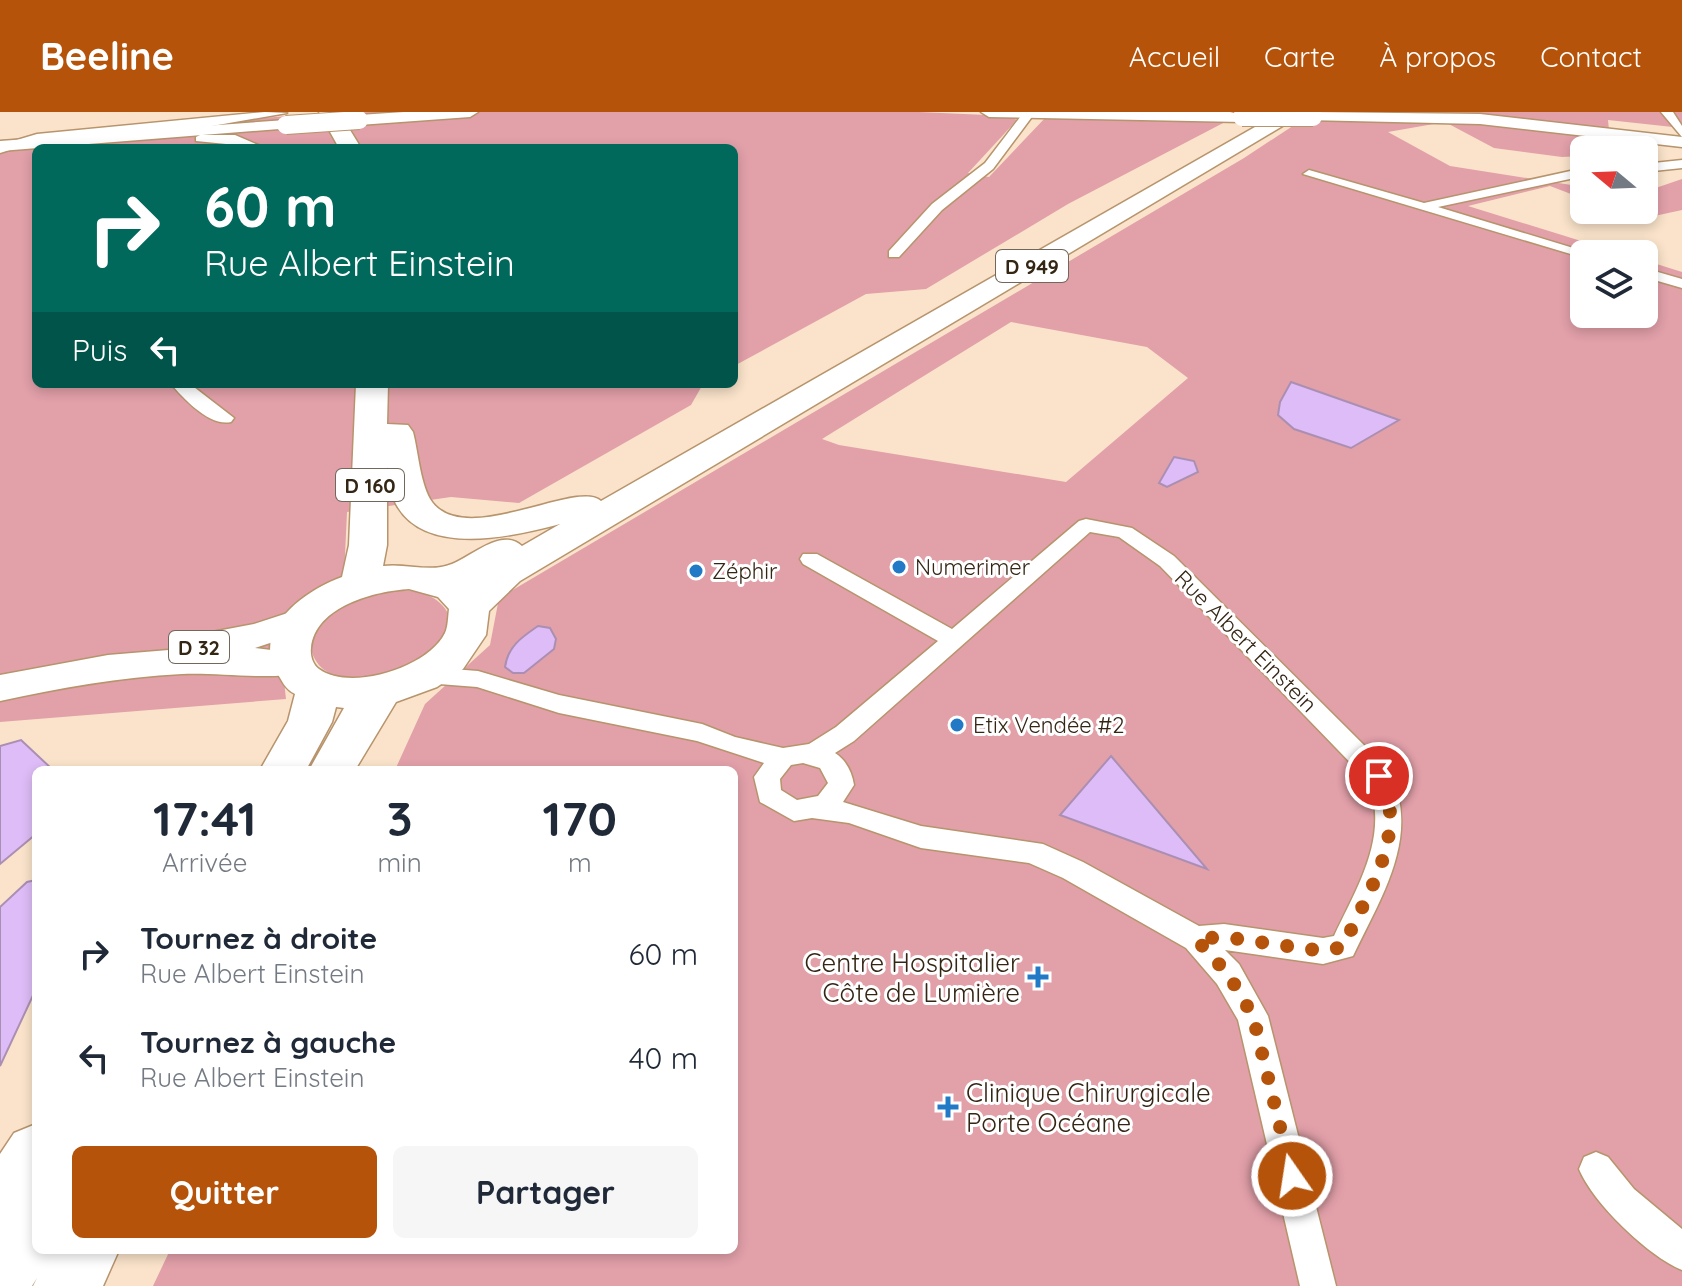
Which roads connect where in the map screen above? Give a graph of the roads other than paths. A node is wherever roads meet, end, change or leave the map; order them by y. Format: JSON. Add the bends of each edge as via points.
{"nodes":[{"id":1,"x":312,"y":112,"type":"edge"},
{"id":2,"x":329,"y":112,"type":"edge"},
{"id":3,"x":470,"y":112,"type":"edge"},
{"id":4,"x":989,"y":112,"type":"edge"},
{"id":5,"x":1277,"y":112,"type":"edge"},
{"id":6,"x":1667,"y":112,"type":"edge"},
{"id":7,"x":1028,"y":114,"type":"edge"},
{"id":8,"x":1104,"y":114,"type":"edge"},
{"id":9,"x":1304,"y":114,"type":"edge"},
{"id":10,"x":1204,"y":115,"type":"edge"},
{"id":11,"x":284,"y":119,"type":"edge"},
{"id":12,"x":1682,"y":134,"type":"edge"},
{"id":13,"x":1682,"y":142,"type":"edge"},
{"id":14,"x":48,"y":144,"type":"edge"},
{"id":15,"x":130,"y":144,"type":"edge"},
{"id":16,"x":251,"y":144,"type":"edge"},
{"id":17,"x":330,"y":144,"type":"edge"},
{"id":18,"x":348,"y":144,"type":"edge"},
{"id":19,"x":32,"y":146,"type":"edge"},
{"id":20,"x":1,"y":149,"type":"edge"},
{"id":21,"x":32,"y":154,"type":"edge"},
{"id":22,"x":1682,"y":164,"type":"edge"},
{"id":23,"x":1658,"y":167,"type":"edge"},
{"id":24,"x":1309,"y":174,"type":"dead end"},
{"id":25,"x":1570,"y":175,"type":"edge"},
{"id":26,"x":1427,"y":206,"type":"junction"},
{"id":27,"x":1570,"y":249,"type":"edge"},
{"id":28,"x":894,"y":254,"type":"dead end"},
{"id":29,"x":1658,"y":276,"type":"edge"},
{"id":30,"x":1682,"y":284,"type":"edge"},
{"id":31,"x":184,"y":388,"type":"edge"},
{"id":32,"x":372,"y":388,"type":"edge"},
{"id":33,"x":396,"y":388,"type":"edge"},
{"id":34,"x":225,"y":418,"type":"dead end"},
{"id":35,"x":396,"y":432,"type":"junction"},
{"id":36,"x":588,"y":504,"type":"junction"},
{"id":37,"x":810,"y":559,"type":"dead end"},
{"id":38,"x":360,"y":584,"type":"junction"},
{"id":39,"x":445,"y":602,"type":"junction"},
{"id":40,"x":303,"y":620,"type":"junction"},
{"id":41,"x":953,"y":639,"type":"junction"},
{"id":42,"x":94,"y":672,"type":"junction"},
{"id":43,"x":426,"y":675,"type":"junction"},
{"id":44,"x":305,"y":676,"type":"junction"},
{"id":45,"x":0,"y":688,"type":"edge"},
{"id":46,"x":507,"y":688,"type":"junction"},
{"id":47,"x":381,"y":691,"type":"junction"},
{"id":48,"x":285,"y":766,"type":"edge"},
{"id":49,"x":334,"y":766,"type":"edge"},
{"id":50,"x":775,"y":768,"type":"junction"},
{"id":51,"x":830,"y":768,"type":"junction"},
{"id":52,"x":817,"y":809,"type":"junction"},
{"id":53,"x":897,"y":829,"type":"junction"},
{"id":54,"x":1196,"y":939,"type":"junction"},
{"id":55,"x":32,"y":1161,"type":"edge"},
{"id":56,"x":1596,"y":1169,"type":"dead end"},
{"id":57,"x":0,"y":1210,"type":"edge"},
{"id":58,"x":32,"y":1220,"type":"edge"},
{"id":59,"x":1682,"y":1252,"type":"edge"},
{"id":60,"x":84,"y":1254,"type":"edge"},
{"id":61,"x":0,"y":1278,"type":"edge"},
{"id":62,"x":67,"y":1286,"type":"edge"},
{"id":63,"x":1318,"y":1286,"type":"edge"}],
"edges":[{"from":1,"to":17,"type":"highway"},
{"from":2,"to":18,"type":"highway"},
{"from":3,"to":11,"type":"street","bridge":true},
{"from":4,"to":7,"type":"street"},
{"from":5,"to":36,"type":"highway","number":"D 949"},
{"from":6,"to":12,"type":"street"},
{"from":7,"to":8,"type":"street"},
{"from":7,"to":28,"type":"street","via":[[989,166],[937,207]]},
{"from":8,"to":10,"type":"street"},
{"from":9,"to":10,"type":"street","bridge":true},
{"from":9,"to":13,"type":"street","via":[[1469,118]]},
{"from":9,"to":39,"type":"highway","number":"D 949","via":[[506,572]]},
{"from":11,"to":14,"type":"street"},
{"from":15,"to":16,"type":"street","via":[[213,138]]},
{"from":19,"to":20,"type":"street"},
{"from":20,"to":21,"type":"street"},
{"from":22,"to":23,"type":"street"},
{"from":24,"to":26,"type":"street"},
{"from":25,"to":26,"type":"street"},
{"from":26,"to":27,"type":"street"},
{"from":29,"to":30,"type":"street"},
{"from":31,"to":34,"type":"street"},
{"from":32,"to":38,"type":"highway","number":"D 160","via":[[368,545]]},
{"from":33,"to":35,"type":"highway","number":"D 160"},
{"from":35,"to":36,"type":"highway","via":[[413,502],[436,519],[499,528]]},
{"from":35,"to":39,"type":"highway","number":"D 160","via":[[397,549]]},
{"from":36,"to":39,"type":"highway","number":"D 949","via":[[478,567]]},
{"from":37,"to":41,"type":"street"},
{"from":38,"to":39,"type":"highway"},
{"from":38,"to":40,"type":"highway"},
{"from":39,"to":43,"type":"highway"},
{"from":39,"to":46,"type":"street"},
{"from":40,"to":42,"type":"main road","number":"D 32"},
{"from":40,"to":44,"type":"highway","via":[[291,642]]},
{"from":41,"to":51,"type":"street","name":"Rue Albert Einstein","via":[[845,734]]},
{"from":41,"to":54,"type":"street","name":"Rue Albert Einstein","via":[[1086,525],[1125,532],[1167,561],[1379,776],[1390,795],[1393,817],[1386,851],[1343,947],[1323,951],[1224,937]]},
{"from":42,"to":44,"type":"main road","number":"D 32","via":[[178,662]]},
{"from":42,"to":45,"type":"main road","number":"D 32"},
{"from":43,"to":46,"type":"street","via":[[465,676]]},
{"from":43,"to":47,"type":"highway"},
{"from":44,"to":47,"type":"highway","via":[[348,694]]},
{"from":44,"to":48,"type":"highway","via":[[310,722]]},
{"from":46,"to":50,"type":"street","via":[[702,733]]},
{"from":47,"to":49,"type":"highway"},
{"from":50,"to":51,"type":"street"},
{"from":50,"to":52,"type":"street","via":[[769,795],[784,808]]},
{"from":51,"to":52,"type":"street","via":[[833,799]]},
{"from":51,"to":53,"type":"street","via":[[858,804]]},
{"from":52,"to":53,"type":"street","via":[[850,813]]},
{"from":53,"to":54,"type":"street","via":[[945,842],[1033,852]]},
{"from":54,"to":63,"type":"street","via":[[1228,974],[1253,1016]]},
{"from":55,"to":57,"type":"highway"},
{"from":56,"to":59,"type":"street","via":[[1622,1201]]},
{"from":58,"to":61,"type":"highway"},
{"from":60,"to":62,"type":"highway"}]}
